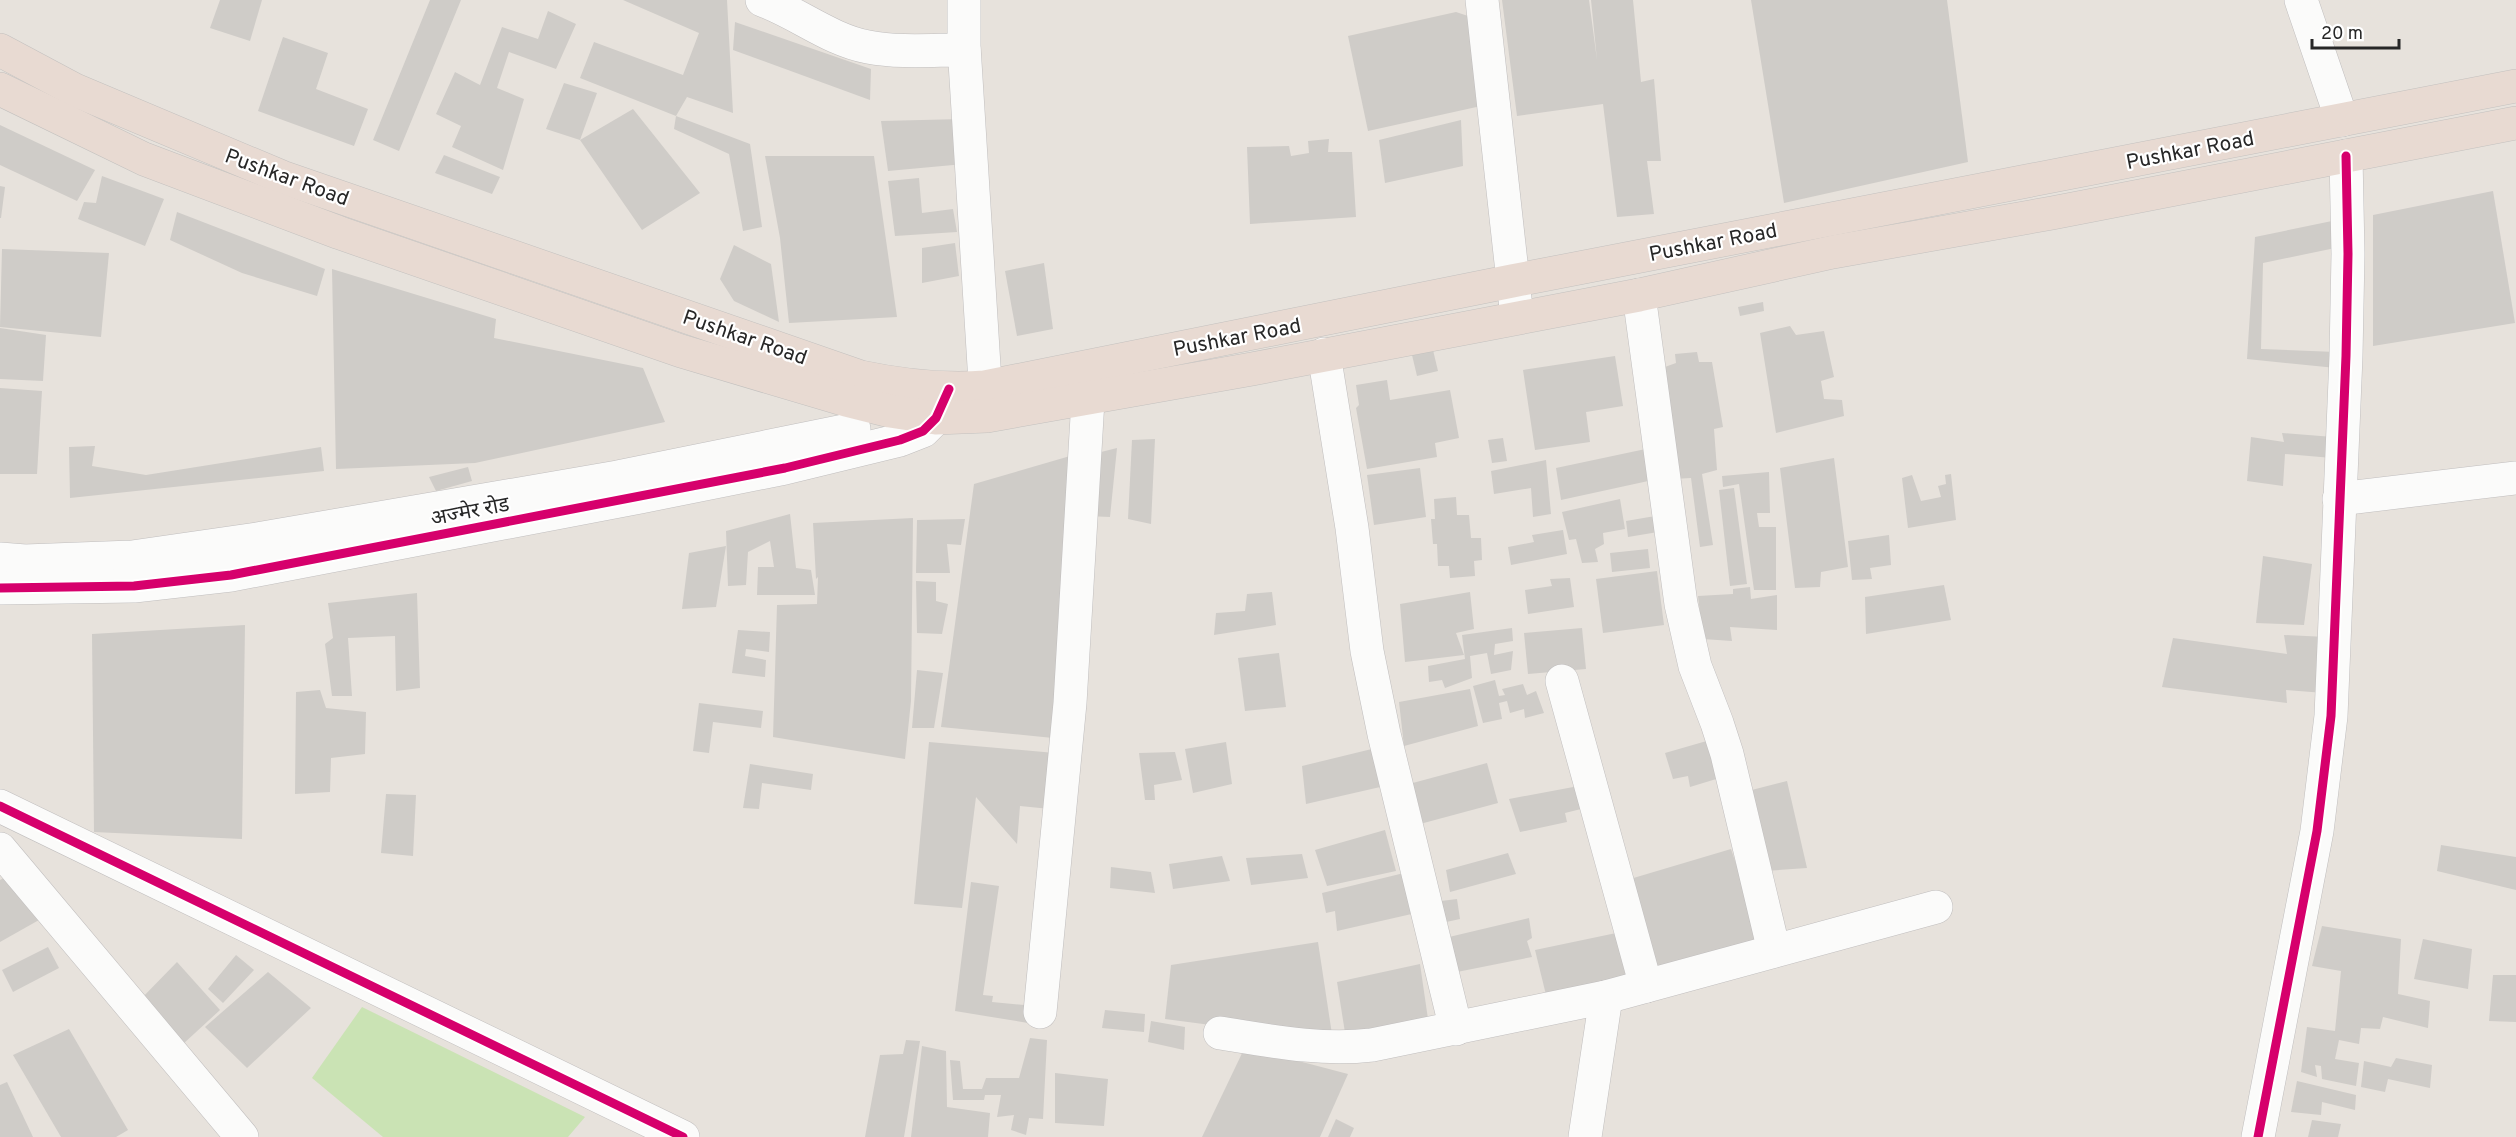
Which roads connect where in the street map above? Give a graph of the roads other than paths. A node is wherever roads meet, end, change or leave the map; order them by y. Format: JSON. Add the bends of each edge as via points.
{"nodes":[{"id":1,"x":762,"y":0,"type":"edge"},
{"id":2,"x":964,"y":0,"type":"edge"},
{"id":3,"x":1482,"y":0,"type":"edge"},
{"id":4,"x":2301,"y":0,"type":"edge"},
{"id":5,"x":808,"y":10,"type":"edge"},
{"id":6,"x":0,"y":50,"type":"edge"},
{"id":7,"x":964,"y":50,"type":"junction"},
{"id":8,"x":2516,"y":86,"type":"edge"},
{"id":9,"x":0,"y":89,"type":"edge"},
{"id":10,"x":2342,"y":120,"type":"junction"},
{"id":11,"x":2516,"y":123,"type":"edge"},
{"id":12,"x":2346,"y":156,"type":"junction"},
{"id":13,"x":1512,"y":281,"type":"junction"},
{"id":14,"x":1639,"y":295,"type":"junction"},
{"id":15,"x":1516,"y":316,"type":"junction"},
{"id":16,"x":1324,"y":354,"type":"junction"},
{"id":17,"x":896,"y":398,"type":"junction"},
{"id":18,"x":1088,"y":400,"type":"junction"},
{"id":19,"x":986,"y":401,"type":"junction"},
{"id":20,"x":942,"y":404,"type":"junction"},
{"id":21,"x":2516,"y":478,"type":"edge"},
{"id":22,"x":2339,"y":499,"type":"junction"},
{"id":23,"x":0,"y":559,"type":"edge"},
{"id":24,"x":133,"y":572,"type":"junction"},
{"id":25,"x":0,"y":588,"type":"edge"},
{"id":26,"x":1562,"y":681,"type":"dead end"},
{"id":27,"x":0,"y":806,"type":"edge"},
{"id":28,"x":0,"y":849,"type":"edge"},
{"id":29,"x":1936,"y":907,"type":"dead end"},
{"id":30,"x":1774,"y":951,"type":"junction"},
{"id":31,"x":1646,"y":986,"type":"junction"},
{"id":32,"x":1606,"y":997,"type":"junction"},
{"id":33,"x":1040,"y":1012,"type":"dead end"},
{"id":34,"x":1456,"y":1029,"type":"junction"},
{"id":35,"x":1220,"y":1033,"type":"dead end"},
{"id":36,"x":242,"y":1137,"type":"edge"},
{"id":37,"x":683,"y":1137,"type":"edge"},
{"id":38,"x":1585,"y":1137,"type":"edge"},
{"id":39,"x":2258,"y":1137,"type":"edge"}],
"edges":[{"from":1,"to":5,"type":"street"},
{"from":2,"to":7,"type":"street"},
{"from":3,"to":13,"type":"street"},
{"from":4,"to":10,"type":"street"},
{"from":5,"to":7,"type":"street","via":[[866,47]]},
{"from":6,"to":17,"type":"highway","name":"Pushkar Road","via":[[75,90],[282,177],[861,376]]},
{"from":7,"to":19,"type":"street"},
{"from":8,"to":10,"type":"highway","name":"Pushkar Road"},
{"from":9,"to":17,"type":"highway","name":"Pushkar Road","via":[[144,159],[681,351]]},
{"from":10,"to":13,"type":"highway","name":"Pushkar Road"},
{"from":11,"to":12,"type":"highway","name":"Pushkar Road"},
{"from":12,"to":14,"type":"highway","name":"Pushkar Road","via":[[1833,252]]},
{"from":12,"to":22,"type":"street","via":[[2346,356]]},
{"from":13,"to":15,"type":"street"},
{"from":13,"to":19,"type":"highway","name":"Pushkar Road"},
{"from":14,"to":15,"type":"highway","name":"Pushkar Road"},
{"from":14,"to":30,"type":"street","via":[[1681,604],[1695,666],[1727,754]]},
{"from":15,"to":16,"type":"highway","name":"Pushkar Road"},
{"from":16,"to":18,"type":"highway","name":"Pushkar Road"},
{"from":16,"to":34,"type":"street","via":[[1367,651]]},
{"from":17,"to":20,"type":"highway","name":"Pushkar Road"},
{"from":17,"to":24,"type":"street","name":"अज्मेर रोड","via":[[879,422],[862,428],[618,477],[257,539]]},
{"from":18,"to":19,"type":"highway","name":"Pushkar Road"},
{"from":18,"to":33,"type":"street","via":[[1070,703]]},
{"from":19,"to":20,"type":"highway","name":"Pushkar Road"},
{"from":20,"to":24,"type":"street","name":"अज्मेर रोड","via":[[923,430],[900,440],[785,468],[264,568]]},
{"from":21,"to":22,"type":"street"},
{"from":22,"to":39,"type":"street","via":[[2331,716],[2317,831]]},
{"from":23,"to":24,"type":"street","name":"अज्मेर रोड"},
{"from":24,"to":25,"type":"street","name":"अज्मेर रोड"},
{"from":26,"to":31,"type":"street"},
{"from":27,"to":37,"type":"street"},
{"from":28,"to":36,"type":"street"},
{"from":29,"to":30,"type":"street"},
{"from":30,"to":31,"type":"street"},
{"from":31,"to":32,"type":"street"},
{"from":32,"to":34,"type":"street"},
{"from":32,"to":38,"type":"street"},
{"from":34,"to":35,"type":"street","via":[[1344,1048],[1316,1048]]}]}
